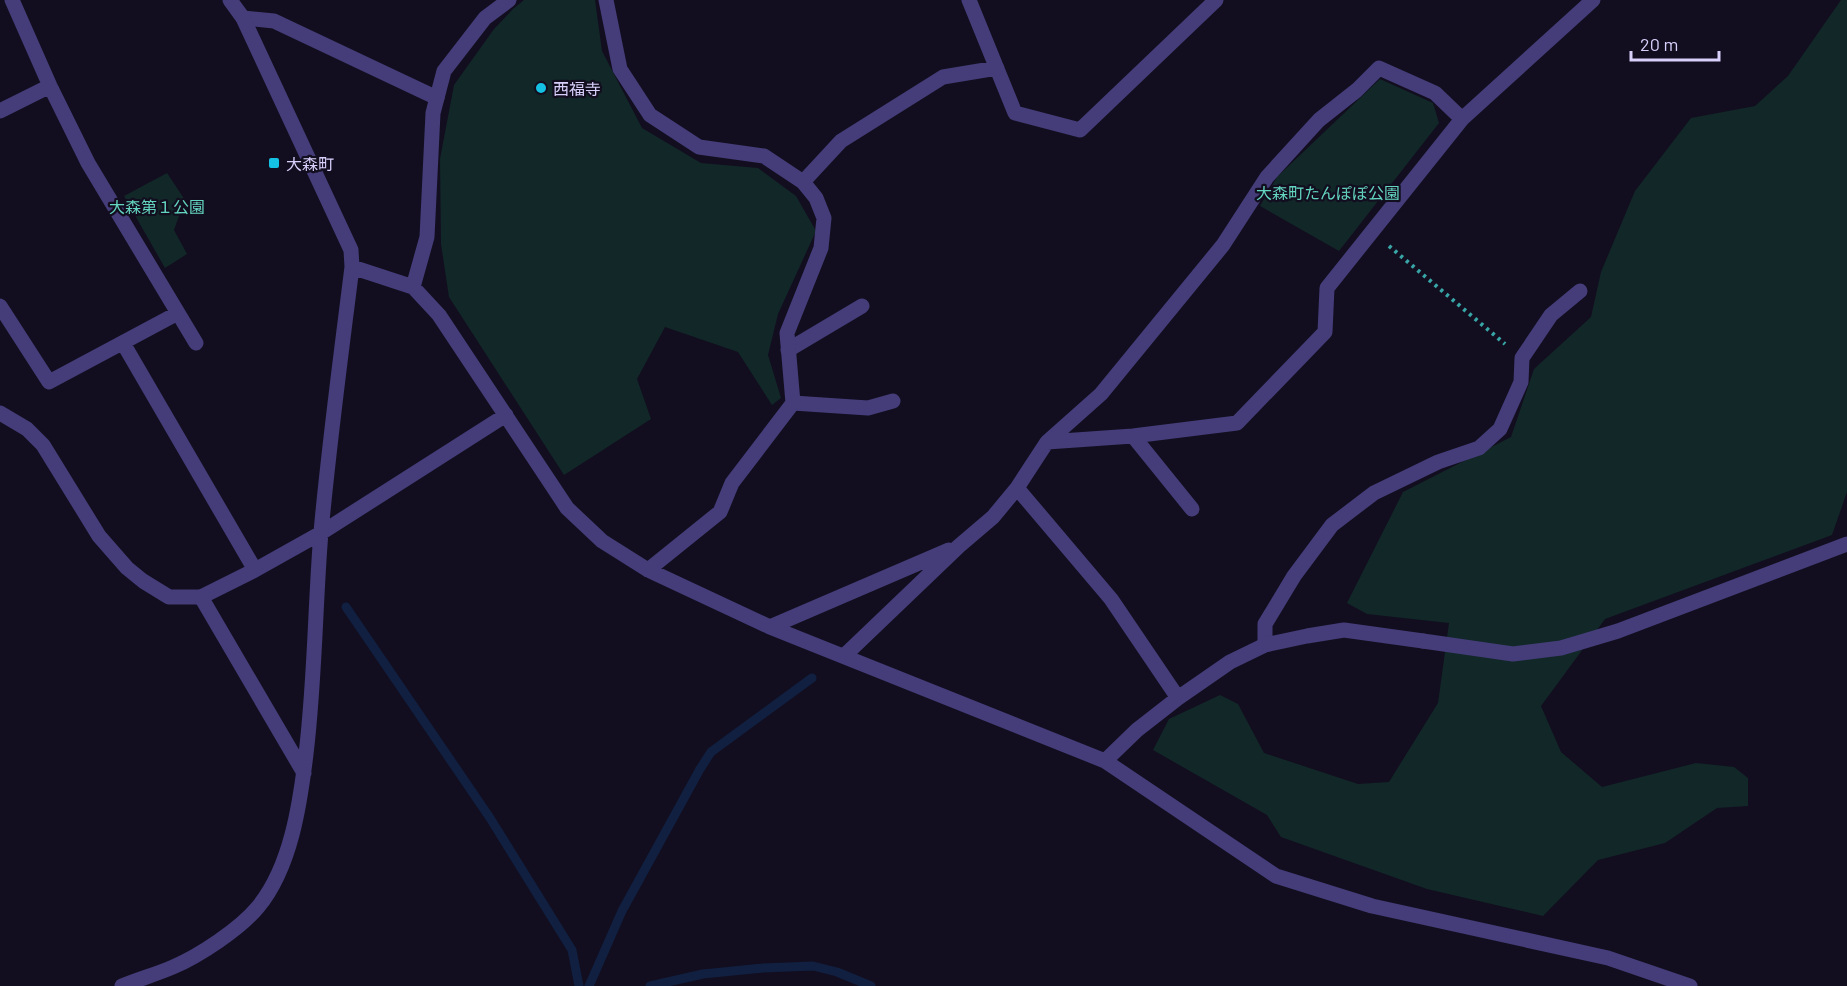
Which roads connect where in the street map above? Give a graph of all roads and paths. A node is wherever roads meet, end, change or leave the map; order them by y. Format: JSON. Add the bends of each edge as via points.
{"nodes":[{"id":1,"x":12,"y":0,"type":"edge"},
{"id":2,"x":230,"y":0,"type":"edge"},
{"id":3,"x":508,"y":0,"type":"edge"},
{"id":4,"x":606,"y":0,"type":"edge"},
{"id":5,"x":969,"y":0,"type":"edge"},
{"id":6,"x":1216,"y":0,"type":"edge"},
{"id":7,"x":1593,"y":0,"type":"edge"},
{"id":8,"x":243,"y":18,"type":"junction"},
{"id":9,"x":997,"y":68,"type":"junction"},
{"id":10,"x":50,"y":86,"type":"junction"},
{"id":11,"x":437,"y":98,"type":"junction"},
{"id":12,"x":0,"y":111,"type":"edge"},
{"id":13,"x":1462,"y":118,"type":"junction"},
{"id":14,"x":803,"y":182,"type":"junction"},
{"id":15,"x":1372,"y":232,"type":"junction"},
{"id":16,"x":352,"y":267,"type":"junction"},
{"id":17,"x":413,"y":286,"type":"junction"},
{"id":18,"x":1580,"y":291,"type":"dead end"},
{"id":19,"x":0,"y":306,"type":"edge"},
{"id":20,"x":862,"y":306,"type":"dead end"},
{"id":21,"x":178,"y":313,"type":"junction"},
{"id":22,"x":196,"y":343,"type":"dead end"},
{"id":23,"x":123,"y":344,"type":"junction"},
{"id":24,"x":788,"y":350,"type":"junction"},
{"id":25,"x":1522,"y":358,"type":"junction"},
{"id":26,"x":893,"y":401,"type":"dead end"},
{"id":27,"x":794,"y":403,"type":"junction"},
{"id":28,"x":0,"y":413,"type":"edge"},
{"id":29,"x":506,"y":415,"type":"junction"},
{"id":30,"x":1133,"y":436,"type":"junction"},
{"id":31,"x":1047,"y":442,"type":"junction"},
{"id":32,"x":1017,"y":488,"type":"junction"},
{"id":33,"x":1192,"y":509,"type":"dead end"},
{"id":34,"x":321,"y":533,"type":"junction"},
{"id":35,"x":1847,"y":544,"type":"edge"},
{"id":36,"x":959,"y":546,"type":"junction"},
{"id":37,"x":255,"y":570,"type":"junction"},
{"id":38,"x":648,"y":570,"type":"junction"},
{"id":39,"x":201,"y":597,"type":"junction"},
{"id":40,"x":770,"y":627,"type":"junction"},
{"id":41,"x":1265,"y":645,"type":"junction"},
{"id":42,"x":844,"y":656,"type":"junction"},
{"id":43,"x":1178,"y":698,"type":"junction"},
{"id":44,"x":1106,"y":761,"type":"junction"},
{"id":45,"x":304,"y":773,"type":"junction"},
{"id":46,"x":122,"y":986,"type":"edge"},
{"id":47,"x":1690,"y":986,"type":"edge"}],
"edges":[{"from":1,"to":10,"type":"street"},
{"from":2,"to":8,"type":"street"},
{"from":3,"to":11,"type":"street","via":[[485,18],[444,71]]},
{"from":4,"to":14,"type":"street","via":[[620,69],[650,115],[699,147],[764,156]]},
{"from":5,"to":9,"type":"street"},
{"from":6,"to":9,"type":"street","via":[[1080,130],[1015,112]]},
{"from":7,"to":13,"type":"street"},
{"from":8,"to":11,"type":"street","via":[[274,21]]},
{"from":8,"to":16,"type":"street","via":[[351,250]]},
{"from":9,"to":14,"type":"street","via":[[943,77],[841,141]]},
{"from":10,"to":12,"type":"street"},
{"from":10,"to":21,"type":"street","via":[[88,163]]},
{"from":11,"to":17,"type":"street","via":[[427,237]]},
{"from":13,"to":15,"type":"street"},
{"from":13,"to":31,"type":"street","via":[[1435,93],[1379,68],[1319,120],[1267,177],[1223,245],[1101,394]]},
{"from":14,"to":24,"type":"street","via":[[816,198],[824,218],[821,248],[787,333]]},
{"from":15,"to":25,"type":"path"},
{"from":15,"to":30,"type":"street","via":[[1327,288],[1325,332],[1237,423]]},
{"from":16,"to":17,"type":"street"},
{"from":16,"to":34,"type":"street"},
{"from":17,"to":29,"type":"street","via":[[439,315]]},
{"from":18,"to":25,"type":"street","via":[[1551,315]]},
{"from":19,"to":23,"type":"street","via":[[49,382]]},
{"from":20,"to":24,"type":"street"},
{"from":21,"to":22,"type":"street"},
{"from":21,"to":23,"type":"street"},
{"from":23,"to":37,"type":"street"},
{"from":24,"to":27,"type":"street"},
{"from":25,"to":41,"type":"street","via":[[1521,382],[1500,429],[1479,448],[1438,462],[1374,493],[1332,525],[1265,624]]},
{"from":26,"to":27,"type":"street","via":[[868,408]]},
{"from":27,"to":38,"type":"street","via":[[732,483],[720,512]]},
{"from":28,"to":39,"type":"street","via":[[27,429],[43,446],[99,536],[127,568],[169,597]]},
{"from":29,"to":34,"type":"street"},
{"from":29,"to":38,"type":"street","via":[[567,508],[602,541]]},
{"from":30,"to":31,"type":"street"},
{"from":30,"to":33,"type":"street"},
{"from":31,"to":32,"type":"street"},
{"from":32,"to":36,"type":"street","via":[[993,517]]},
{"from":32,"to":43,"type":"street","via":[[1111,599]]},
{"from":34,"to":37,"type":"street"},
{"from":34,"to":45,"type":"street","via":[[312,705]]},
{"from":35,"to":41,"type":"street","via":[[1618,631],[1561,648],[1513,654],[1344,630]]},
{"from":36,"to":40,"type":"street"},
{"from":36,"to":42,"type":"street"},
{"from":37,"to":39,"type":"street"},
{"from":38,"to":40,"type":"street"},
{"from":39,"to":45,"type":"street"},
{"from":40,"to":42,"type":"street"},
{"from":41,"to":43,"type":"street","via":[[1230,662]]},
{"from":42,"to":44,"type":"street"},
{"from":43,"to":44,"type":"street"},
{"from":44,"to":47,"type":"street","via":[[1276,876],[1372,906],[1608,958]]},
{"from":45,"to":46,"type":"street","via":[[294,831],[270,888],[247,919],[190,959]]}]}
